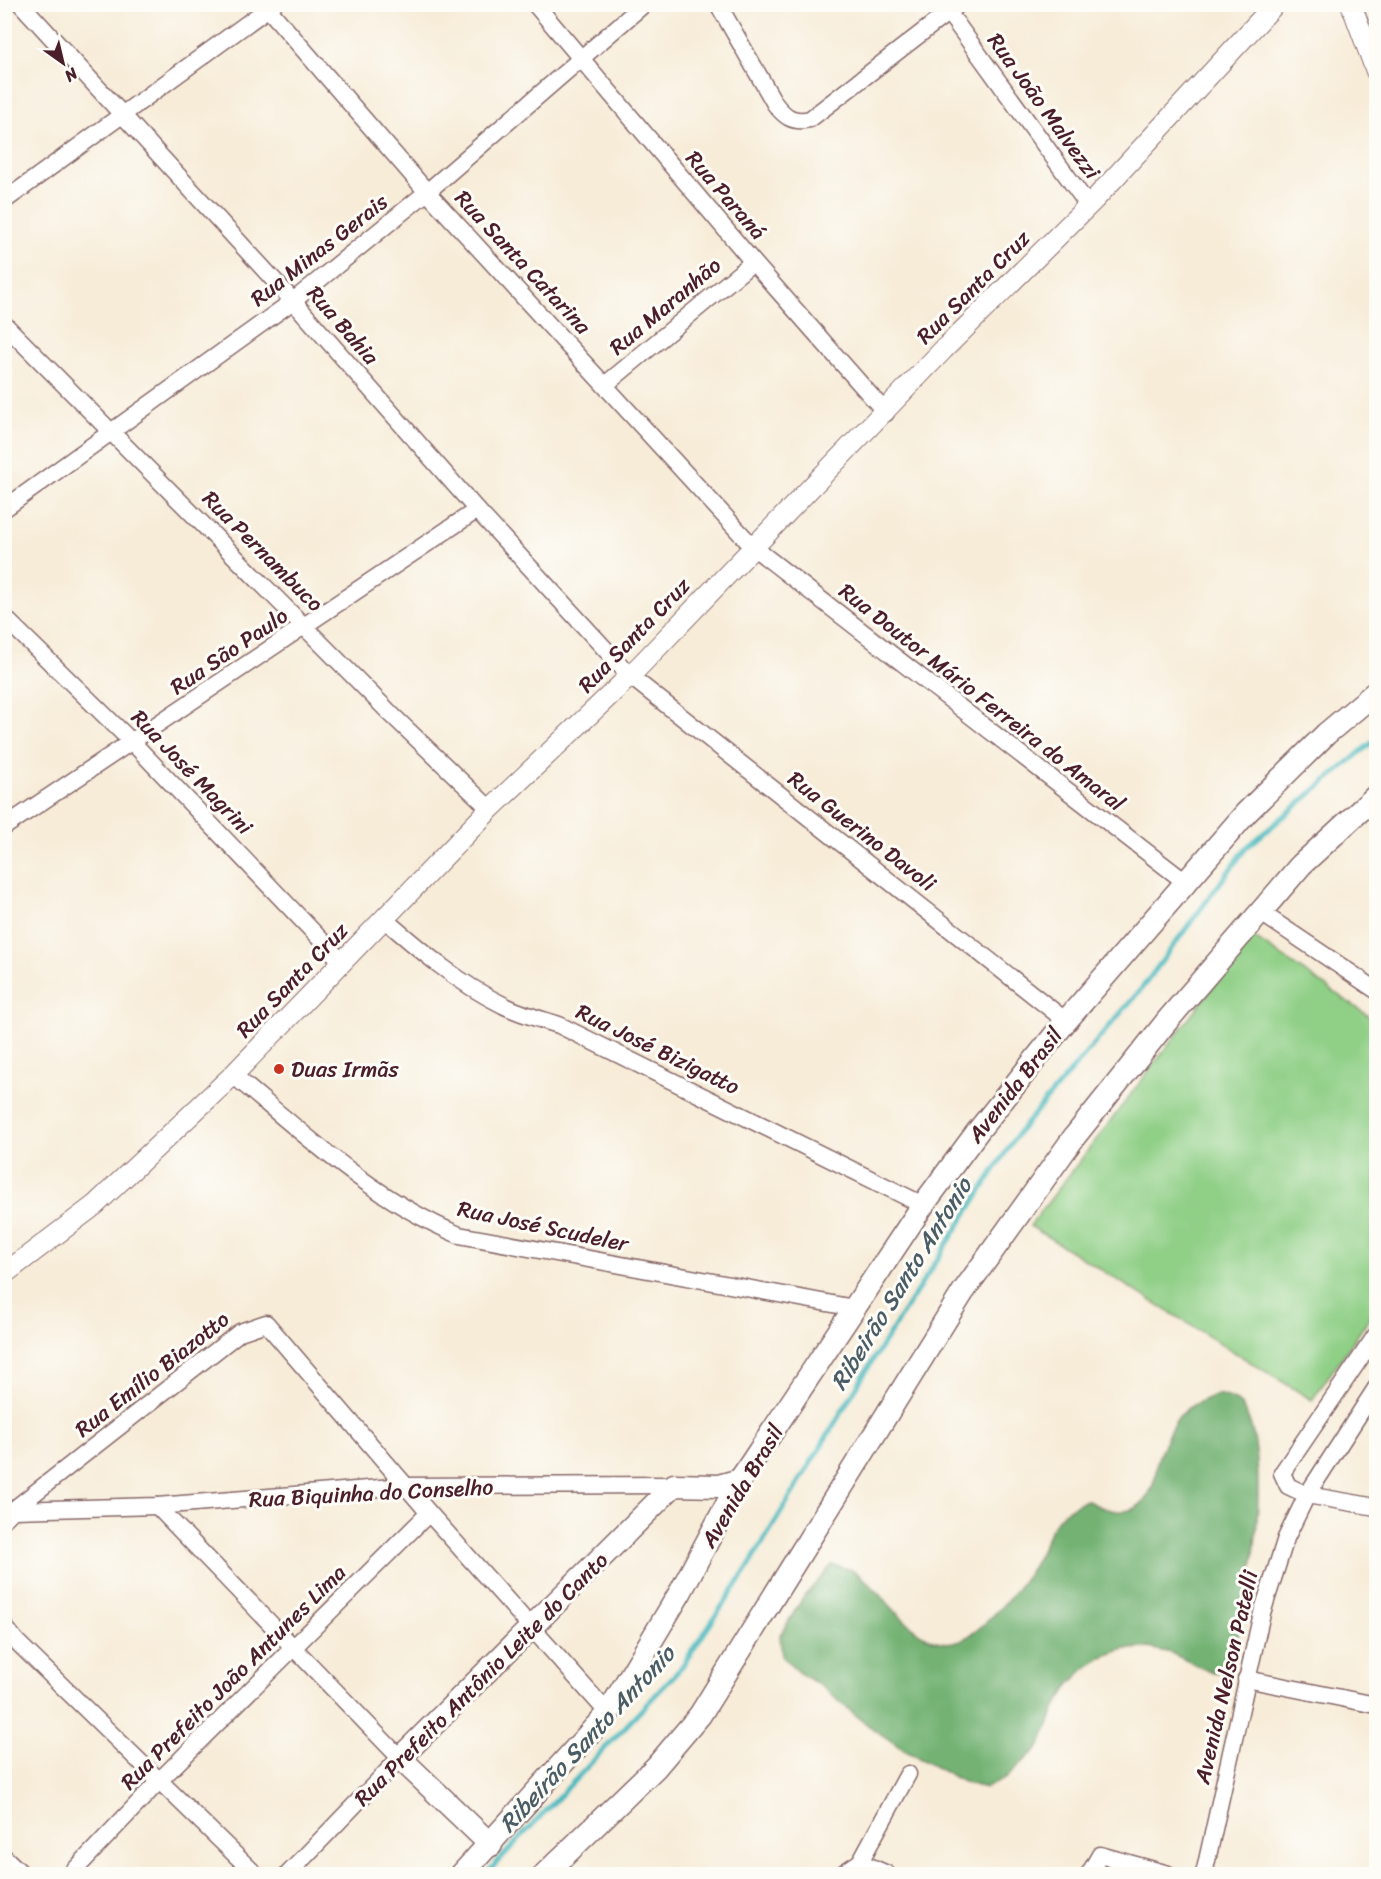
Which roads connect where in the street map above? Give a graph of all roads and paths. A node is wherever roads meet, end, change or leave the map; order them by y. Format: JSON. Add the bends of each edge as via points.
{"nodes":[{"id":1,"x":21,"y":4,"type":"edge"},
{"id":2,"x":535,"y":4,"type":"edge"},
{"id":3,"x":644,"y":4,"type":"edge"},
{"id":4,"x":718,"y":4,"type":"edge"},
{"id":5,"x":1275,"y":4,"type":"edge"},
{"id":6,"x":1351,"y":4,"type":"edge"},
{"id":7,"x":268,"y":6,"type":"edge"},
{"id":8,"x":950,"y":8,"type":"edge"},
{"id":9,"x":579,"y":59,"type":"junction"},
{"id":10,"x":1377,"y":71,"type":"edge"},
{"id":11,"x":123,"y":117,"type":"junction"},
{"id":12,"x":428,"y":192,"type":"junction"},
{"id":13,"x":4,"y":201,"type":"edge"},
{"id":14,"x":1088,"y":205,"type":"junction"},
{"id":15,"x":753,"y":262,"type":"junction"},
{"id":16,"x":293,"y":301,"type":"junction"},
{"id":17,"x":4,"y":324,"type":"edge"},
{"id":18,"x":606,"y":386,"type":"junction"},
{"id":19,"x":886,"y":413,"type":"junction"},
{"id":20,"x":112,"y":433,"type":"junction"},
{"id":21,"x":4,"y":509,"type":"edge"},
{"id":22,"x":477,"y":510,"type":"junction"},
{"id":23,"x":753,"y":547,"type":"junction"},
{"id":24,"x":4,"y":617,"type":"edge"},
{"id":25,"x":306,"y":626,"type":"junction"},
{"id":26,"x":630,"y":676,"type":"junction"},
{"id":27,"x":1377,"y":692,"type":"edge"},
{"id":28,"x":133,"y":743,"type":"junction"},
{"id":29,"x":1377,"y":796,"type":"edge"},
{"id":30,"x":490,"y":809,"type":"junction"},
{"id":31,"x":4,"y":827,"type":"edge"},
{"id":32,"x":1184,"y":882,"type":"junction"},
{"id":33,"x":1260,"y":912,"type":"junction"},
{"id":34,"x":384,"y":919,"type":"junction"},
{"id":35,"x":343,"y":963,"type":"junction"},
{"id":36,"x":1377,"y":990,"type":"edge"},
{"id":37,"x":1066,"y":1021,"type":"junction"},
{"id":38,"x":233,"y":1076,"type":"junction"},
{"id":39,"x":922,"y":1205,"type":"junction"},
{"id":40,"x":4,"y":1274,"type":"edge"},
{"id":41,"x":854,"y":1308,"type":"junction"},
{"id":42,"x":1377,"y":1335,"type":"edge"},
{"id":43,"x":1377,"y":1388,"type":"edge"},
{"id":44,"x":740,"y":1480,"type":"junction"},
{"id":45,"x":674,"y":1485,"type":"junction"},
{"id":46,"x":405,"y":1486,"type":"junction"},
{"id":47,"x":1307,"y":1495,"type":"junction"},
{"id":48,"x":157,"y":1506,"type":"junction"},
{"id":49,"x":1377,"y":1507,"type":"edge"},
{"id":50,"x":429,"y":1513,"type":"junction"},
{"id":51,"x":9,"y":1514,"type":"edge"},
{"id":52,"x":4,"y":1626,"type":"edge"},
{"id":53,"x":531,"y":1627,"type":"junction"},
{"id":54,"x":292,"y":1647,"type":"junction"},
{"id":55,"x":1246,"y":1679,"type":"junction"},
{"id":56,"x":1377,"y":1705,"type":"edge"},
{"id":57,"x":608,"y":1713,"type":"junction"},
{"id":58,"x":400,"y":1758,"type":"junction"},
{"id":59,"x":908,"y":1774,"type":"dead end"},
{"id":60,"x":160,"y":1780,"type":"junction"},
{"id":61,"x":491,"y":1845,"type":"junction"},
{"id":62,"x":4,"y":1857,"type":"edge"},
{"id":63,"x":856,"y":1868,"type":"edge"},
{"id":64,"x":21,"y":1875,"type":"edge"},
{"id":65,"x":71,"y":1875,"type":"edge"},
{"id":66,"x":255,"y":1875,"type":"edge"},
{"id":67,"x":288,"y":1875,"type":"edge"},
{"id":68,"x":462,"y":1875,"type":"edge"},
{"id":69,"x":545,"y":1875,"type":"edge"},
{"id":70,"x":842,"y":1875,"type":"edge"},
{"id":71,"x":887,"y":1875,"type":"edge"},
{"id":72,"x":1089,"y":1875,"type":"edge"},
{"id":73,"x":1168,"y":1875,"type":"edge"},
{"id":74,"x":1204,"y":1875,"type":"edge"}],
"edges":[{"from":1,"to":11,"type":"street","name":"Rua Bahia"},
{"from":2,"to":9,"type":"street","name":"Rua Paraná"},
{"from":3,"to":9,"type":"street","name":"Rua Minas Gerais"},
{"from":4,"to":8,"type":"street","via":[[775,104],[791,120],[810,119]]},
{"from":5,"to":14,"type":"street","name":"Rua Santa Cruz"},
{"from":6,"to":10,"type":"street"},
{"from":7,"to":11,"type":"street"},
{"from":7,"to":12,"type":"street","name":"Rua Santa Catarina"},
{"from":8,"to":14,"type":"street","name":"Rua João Malvezzi"},
{"from":9,"to":12,"type":"street","name":"Rua Minas Gerais"},
{"from":9,"to":15,"type":"street","name":"Rua Paraná"},
{"from":11,"to":13,"type":"street"},
{"from":11,"to":16,"type":"street","name":"Rua Bahia"},
{"from":12,"to":16,"type":"street","name":"Rua Minas Gerais"},
{"from":12,"to":18,"type":"street","name":"Rua Santa Catarina"},
{"from":14,"to":19,"type":"street","name":"Rua Santa Cruz","via":[[943,350]]},
{"from":15,"to":18,"type":"street","name":"Rua Maranhão"},
{"from":15,"to":19,"type":"street","name":"Rua Paraná"},
{"from":16,"to":20,"type":"street","name":"Rua Minas Gerais"},
{"from":16,"to":22,"type":"street","name":"Rua Bahia"},
{"from":17,"to":20,"type":"street","name":"Rua Pernambuco"},
{"from":18,"to":23,"type":"street","name":"Rua Santa Catarina"},
{"from":19,"to":23,"type":"street","name":"Rua Santa Cruz"},
{"from":20,"to":21,"type":"street","name":"Rua Minas Gerais"},
{"from":20,"to":25,"type":"street","name":"Rua Pernambuco"},
{"from":22,"to":25,"type":"street","name":"Rua São Paulo"},
{"from":22,"to":26,"type":"street","name":"Rua Bahia"},
{"from":23,"to":26,"type":"street","name":"Rua Santa Cruz"},
{"from":23,"to":32,"type":"street","name":"Rua Doutor Mário Ferreira do Amaral"},
{"from":24,"to":28,"type":"street","name":"Rua José Magrini"},
{"from":25,"to":28,"type":"street","name":"Rua São Paulo"},
{"from":25,"to":30,"type":"street","name":"Rua Pernambuco","via":[[390,714]]},
{"from":26,"to":30,"type":"street","name":"Rua Santa Cruz"},
{"from":26,"to":37,"type":"street","name":"Rua Guerino Davoli"},
{"from":27,"to":32,"type":"main road","name":"Avenida Brasil","via":[[1282,774]]},
{"from":28,"to":31,"type":"street","name":"Rua São Paulo"},
{"from":28,"to":35,"type":"street","name":"Rua José Magrini"},
{"from":29,"to":33,"type":"main road","via":[[1310,857]]},
{"from":30,"to":34,"type":"street","name":"Rua Santa Cruz"},
{"from":32,"to":37,"type":"main road","name":"Avenida Brasil"},
{"from":33,"to":36,"type":"street"},
{"from":33,"to":69,"type":"main road","via":[[1146,1047],[1016,1216],[963,1292],[700,1714],[656,1767]]},
{"from":34,"to":35,"type":"street","name":"Rua Santa Cruz"},
{"from":34,"to":39,"type":"street","name":"Rua José Bizigatto","via":[[435,962],[505,1007],[559,1025]]},
{"from":35,"to":38,"type":"street","name":"Rua Santa Cruz"},
{"from":37,"to":39,"type":"main road","name":"Avenida Brasil"},
{"from":38,"to":40,"type":"street","name":"Rua Santa Cruz","via":[[95,1205]]},
{"from":38,"to":41,"type":"street","name":"Rua José Scudeler","via":[[395,1203],[459,1235]]},
{"from":39,"to":41,"type":"main road","name":"Avenida Brasil"},
{"from":41,"to":44,"type":"main road","name":"Avenida Brasil"},
{"from":42,"to":47,"type":"street","via":[[1284,1467],[1286,1484]]},
{"from":43,"to":47,"type":"street","name":"Avenida Nelson Patelli"},
{"from":44,"to":45,"type":"main road","name":"Rua Biquinha do Conselho","via":[[718,1486]]},
{"from":44,"to":57,"type":"main road","name":"Avenida Brasil","via":[[681,1591]]},
{"from":45,"to":46,"type":"street","name":"Rua Biquinha do Conselho"},
{"from":45,"to":53,"type":"main road","name":"Rua Prefeito Antônio Leite do Canto"},
{"from":46,"to":48,"type":"street","name":"Rua Biquinha do Conselho"},
{"from":46,"to":50,"type":"street"},
{"from":46,"to":51,"type":"street","name":"Rua Emílio Biazotto","via":[[266,1323],[240,1332]]},
{"from":47,"to":49,"type":"street"},
{"from":47,"to":55,"type":"street","name":"Avenida Nelson Patelli","via":[[1273,1575]]},
{"from":48,"to":51,"type":"street","name":"Rua Biquinha do Conselho"},
{"from":48,"to":54,"type":"street"},
{"from":50,"to":53,"type":"street"},
{"from":50,"to":54,"type":"street","name":"Rua Prefeito João Antunes Lima"},
{"from":52,"to":60,"type":"street"},
{"from":53,"to":57,"type":"street"},
{"from":53,"to":58,"type":"main road","name":"Rua Prefeito Antônio Leite do Canto"},
{"from":54,"to":58,"type":"street"},
{"from":54,"to":60,"type":"street","name":"Rua Prefeito João Antunes Lima"},
{"from":55,"to":56,"type":"street"},
{"from":55,"to":74,"type":"street","name":"Avenida Nelson Patelli"},
{"from":57,"to":61,"type":"main road","name":"Avenida Brasil"},
{"from":58,"to":61,"type":"main road"},
{"from":58,"to":67,"type":"street","name":"Rua Prefeito Antônio Leite do Canto"},
{"from":59,"to":63,"type":"street"},
{"from":60,"to":65,"type":"street","name":"Rua Prefeito João Antunes Lima"},
{"from":60,"to":66,"type":"street"},
{"from":61,"to":68,"type":"main road","name":"Avenida Brasil"},
{"from":62,"to":64,"type":"street"},
{"from":63,"to":70,"type":"street"},
{"from":63,"to":71,"type":"street"},
{"from":72,"to":73,"type":"street","via":[[1100,1855]]}]}
